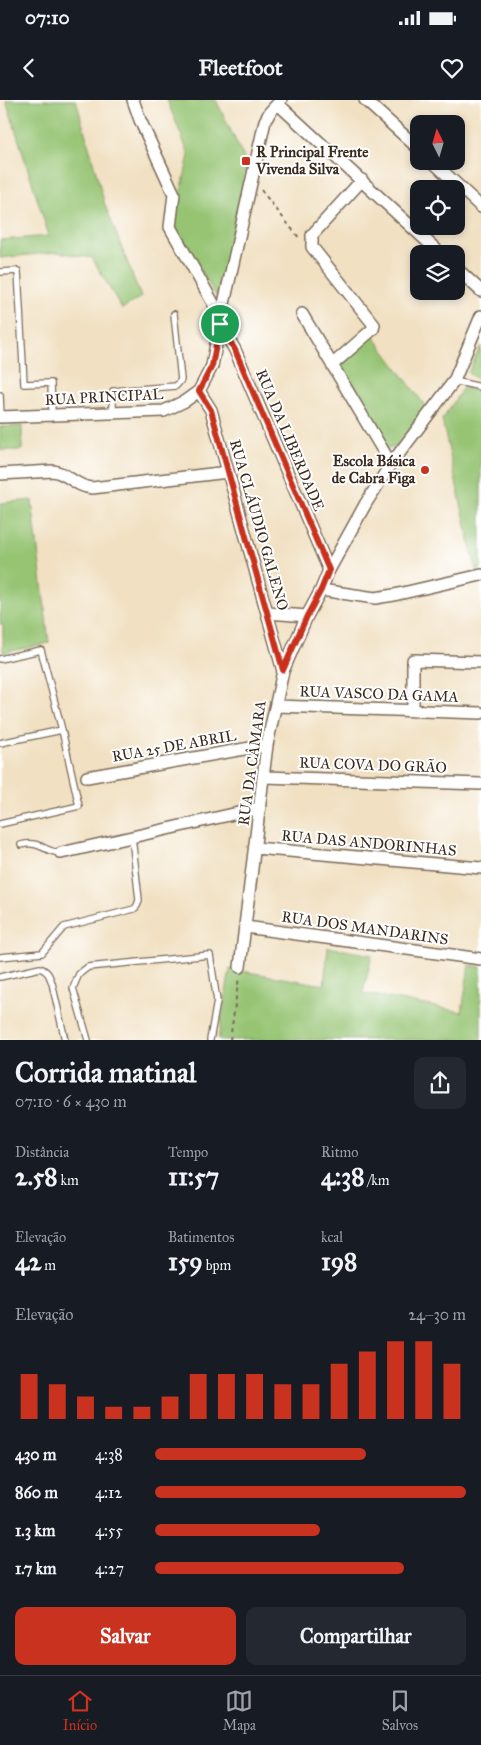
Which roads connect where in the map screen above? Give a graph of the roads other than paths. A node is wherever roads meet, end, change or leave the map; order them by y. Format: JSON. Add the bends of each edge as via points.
{"nodes":[{"id":1,"x":133,"y":100,"type":"edge"},
{"id":2,"x":365,"y":100,"type":"edge"},
{"id":3,"x":279,"y":102,"type":"edge"},
{"id":4,"x":410,"y":141,"type":"edge"},
{"id":5,"x":442,"y":170,"type":"edge"},
{"id":6,"x":362,"y":180,"type":"junction"},
{"id":7,"x":481,"y":206,"type":"edge"},
{"id":8,"x":431,"y":245,"type":"edge"},
{"id":9,"x":0,"y":272,"type":"edge"},
{"id":10,"x":465,"y":276,"type":"edge"},
{"id":11,"x":481,"y":291,"type":"edge"},
{"id":12,"x":174,"y":314,"type":"dead end"},
{"id":13,"x":302,"y":314,"type":"dead end"},
{"id":14,"x":481,"y":316,"type":"edge"},
{"id":15,"x":220,"y":321,"type":"junction"},
{"id":16,"x":332,"y":364,"type":"junction"},
{"id":17,"x":454,"y":381,"type":"junction"},
{"id":18,"x":481,"y":387,"type":"edge"},
{"id":19,"x":199,"y":391,"type":"junction"},
{"id":20,"x":0,"y":395,"type":"edge"},
{"id":21,"x":113,"y":412,"type":"junction"},
{"id":22,"x":52,"y":415,"type":"junction"},
{"id":23,"x":1,"y":417,"type":"edge"},
{"id":24,"x":391,"y":464,"type":"junction"},
{"id":25,"x":228,"y":472,"type":"junction"},
{"id":26,"x":0,"y":474,"type":"edge"},
{"id":27,"x":329,"y":570,"type":"junction"},
{"id":28,"x":481,"y":575,"type":"edge"},
{"id":29,"x":321,"y":590,"type":"junction"},
{"id":30,"x":268,"y":613,"type":"junction"},
{"id":31,"x":307,"y":616,"type":"junction"},
{"id":32,"x":0,"y":659,"type":"edge"},
{"id":33,"x":481,"y":662,"type":"edge"},
{"id":34,"x":283,"y":670,"type":"junction"},
{"id":35,"x":276,"y":706,"type":"junction"},
{"id":36,"x":413,"y":711,"type":"junction"},
{"id":37,"x":481,"y":713,"type":"edge"},
{"id":38,"x":62,"y":730,"type":"junction"},
{"id":39,"x":0,"y":743,"type":"edge"},
{"id":40,"x":267,"y":745,"type":"junction"},
{"id":41,"x":87,"y":777,"type":"dead end"},
{"id":42,"x":264,"y":777,"type":"junction"},
{"id":43,"x":481,"y":784,"type":"edge"},
{"id":44,"x":260,"y":808,"type":"junction"},
{"id":45,"x":0,"y":824,"type":"edge"},
{"id":46,"x":132,"y":837,"type":"junction"},
{"id":47,"x":21,"y":845,"type":"dead end"},
{"id":48,"x":255,"y":848,"type":"junction"},
{"id":49,"x":62,"y":853,"type":"joint"},
{"id":50,"x":481,"y":868,"type":"edge"},
{"id":51,"x":245,"y":927,"type":"junction"},
{"id":52,"x":0,"y":957,"type":"edge"},
{"id":53,"x":481,"y":958,"type":"edge"},
{"id":54,"x":240,"y":967,"type":"road end"},
{"id":55,"x":0,"y":977,"type":"edge"},
{"id":56,"x":65,"y":1040,"type":"edge"},
{"id":57,"x":88,"y":1040,"type":"edge"},
{"id":58,"x":210,"y":1040,"type":"edge"}],
"edges":[{"from":1,"to":15,"type":"street","name":"RUA DA LIBERDADE","via":[[174,194],[170,227]]},
{"from":2,"to":4,"type":"street"},
{"from":3,"to":6,"type":"street"},
{"from":3,"to":15,"type":"street","name":"RUA PRINCIPAL","via":[[265,121]]},
{"from":5,"to":7,"type":"street"},
{"from":6,"to":8,"type":"street"},
{"from":6,"to":16,"type":"street","via":[[312,235],[312,247],[374,325]]},
{"from":9,"to":22,"type":"lane","via":[[18,271],[24,384],[51,383]]},
{"from":10,"to":11,"type":"street"},
{"from":12,"to":21,"type":"lane","via":[[179,384],[113,391]]},
{"from":13,"to":16,"type":"street"},
{"from":14,"to":17,"type":"street","name":"RUA DA CÂMARA"},
{"from":15,"to":19,"type":"street","name":"RUA PRINCIPAL","via":[[212,366]]},
{"from":15,"to":27,"type":"street","name":"RUA DA LIBERDADE"},
{"from":16,"to":24,"type":"street"},
{"from":17,"to":18,"type":"lane"},
{"from":17,"to":24,"type":"street","name":"RUA DA CÂMARA"},
{"from":19,"to":21,"type":"street","name":"RUA PRINCIPAL","via":[[164,411]]},
{"from":19,"to":25,"type":"street","name":"RUA CLÁUDIO GALENO","via":[[211,410]]},
{"from":20,"to":23,"type":"lane"},
{"from":21,"to":22,"type":"street","name":"RUA PRINCIPAL"},
{"from":22,"to":23,"type":"street","name":"RUA PRINCIPAL"},
{"from":24,"to":27,"type":"street","name":"RUA DA CÂMARA"},
{"from":25,"to":26,"type":"street","via":[[92,488],[53,470]]},
{"from":25,"to":30,"type":"street","name":"RUA CLÁUDIO GALENO"},
{"from":27,"to":29,"type":"street","name":"RUA DA CÂMARA"},
{"from":28,"to":29,"type":"street","via":[[376,598]]},
{"from":29,"to":31,"type":"street","name":"RUA DA CÂMARA"},
{"from":30,"to":31,"type":"street"},
{"from":30,"to":34,"type":"street","name":"RUA CLÁUDIO GALENO"},
{"from":31,"to":34,"type":"street","name":"RUA DA CÂMARA"},
{"from":32,"to":38,"type":"lane","via":[[41,650]]},
{"from":33,"to":36,"type":"street","via":[[413,660]]},
{"from":34,"to":35,"type":"street","name":"RUA DA CÂMARA"},
{"from":35,"to":36,"type":"street","name":"RUA VASCO DA GAMA"},
{"from":35,"to":40,"type":"street","name":"RUA DA CÂMARA"},
{"from":36,"to":37,"type":"street","name":"RUA VASCO DA GAMA"},
{"from":38,"to":39,"type":"lane"},
{"from":38,"to":45,"type":"lane","via":[[80,806]]},
{"from":40,"to":41,"type":"street","name":"RUA 25 DE ABRIL"},
{"from":40,"to":42,"type":"street","name":"RUA DA CÂMARA"},
{"from":42,"to":43,"type":"street","name":"RUA COVA DO GRÃO"},
{"from":42,"to":44,"type":"street","name":"RUA DA CÂMARA"},
{"from":44,"to":46,"type":"street"},
{"from":44,"to":48,"type":"street","name":"RUA DA CÂMARA"},
{"from":46,"to":49,"type":"street"},
{"from":46,"to":52,"type":"lane","via":[[137,906],[129,911],[64,927],[42,952]]},
{"from":47,"to":49,"type":"lane","via":[[31,842],[51,852]]},
{"from":48,"to":50,"type":"street","name":"RUA DAS ANDORINHAS"},
{"from":48,"to":51,"type":"street","name":"RUA DA CÂMARA"},
{"from":51,"to":53,"type":"street","name":"RUA DOS MANDARINS"},
{"from":51,"to":54,"type":"street","name":"RUA DA CÂMARA"},
{"from":55,"to":56,"type":"lane","via":[[40,968],[46,970]]},
{"from":57,"to":58,"type":"lane","via":[[74,988],[80,974],[88,967],[210,955],[217,1001]]}]}
